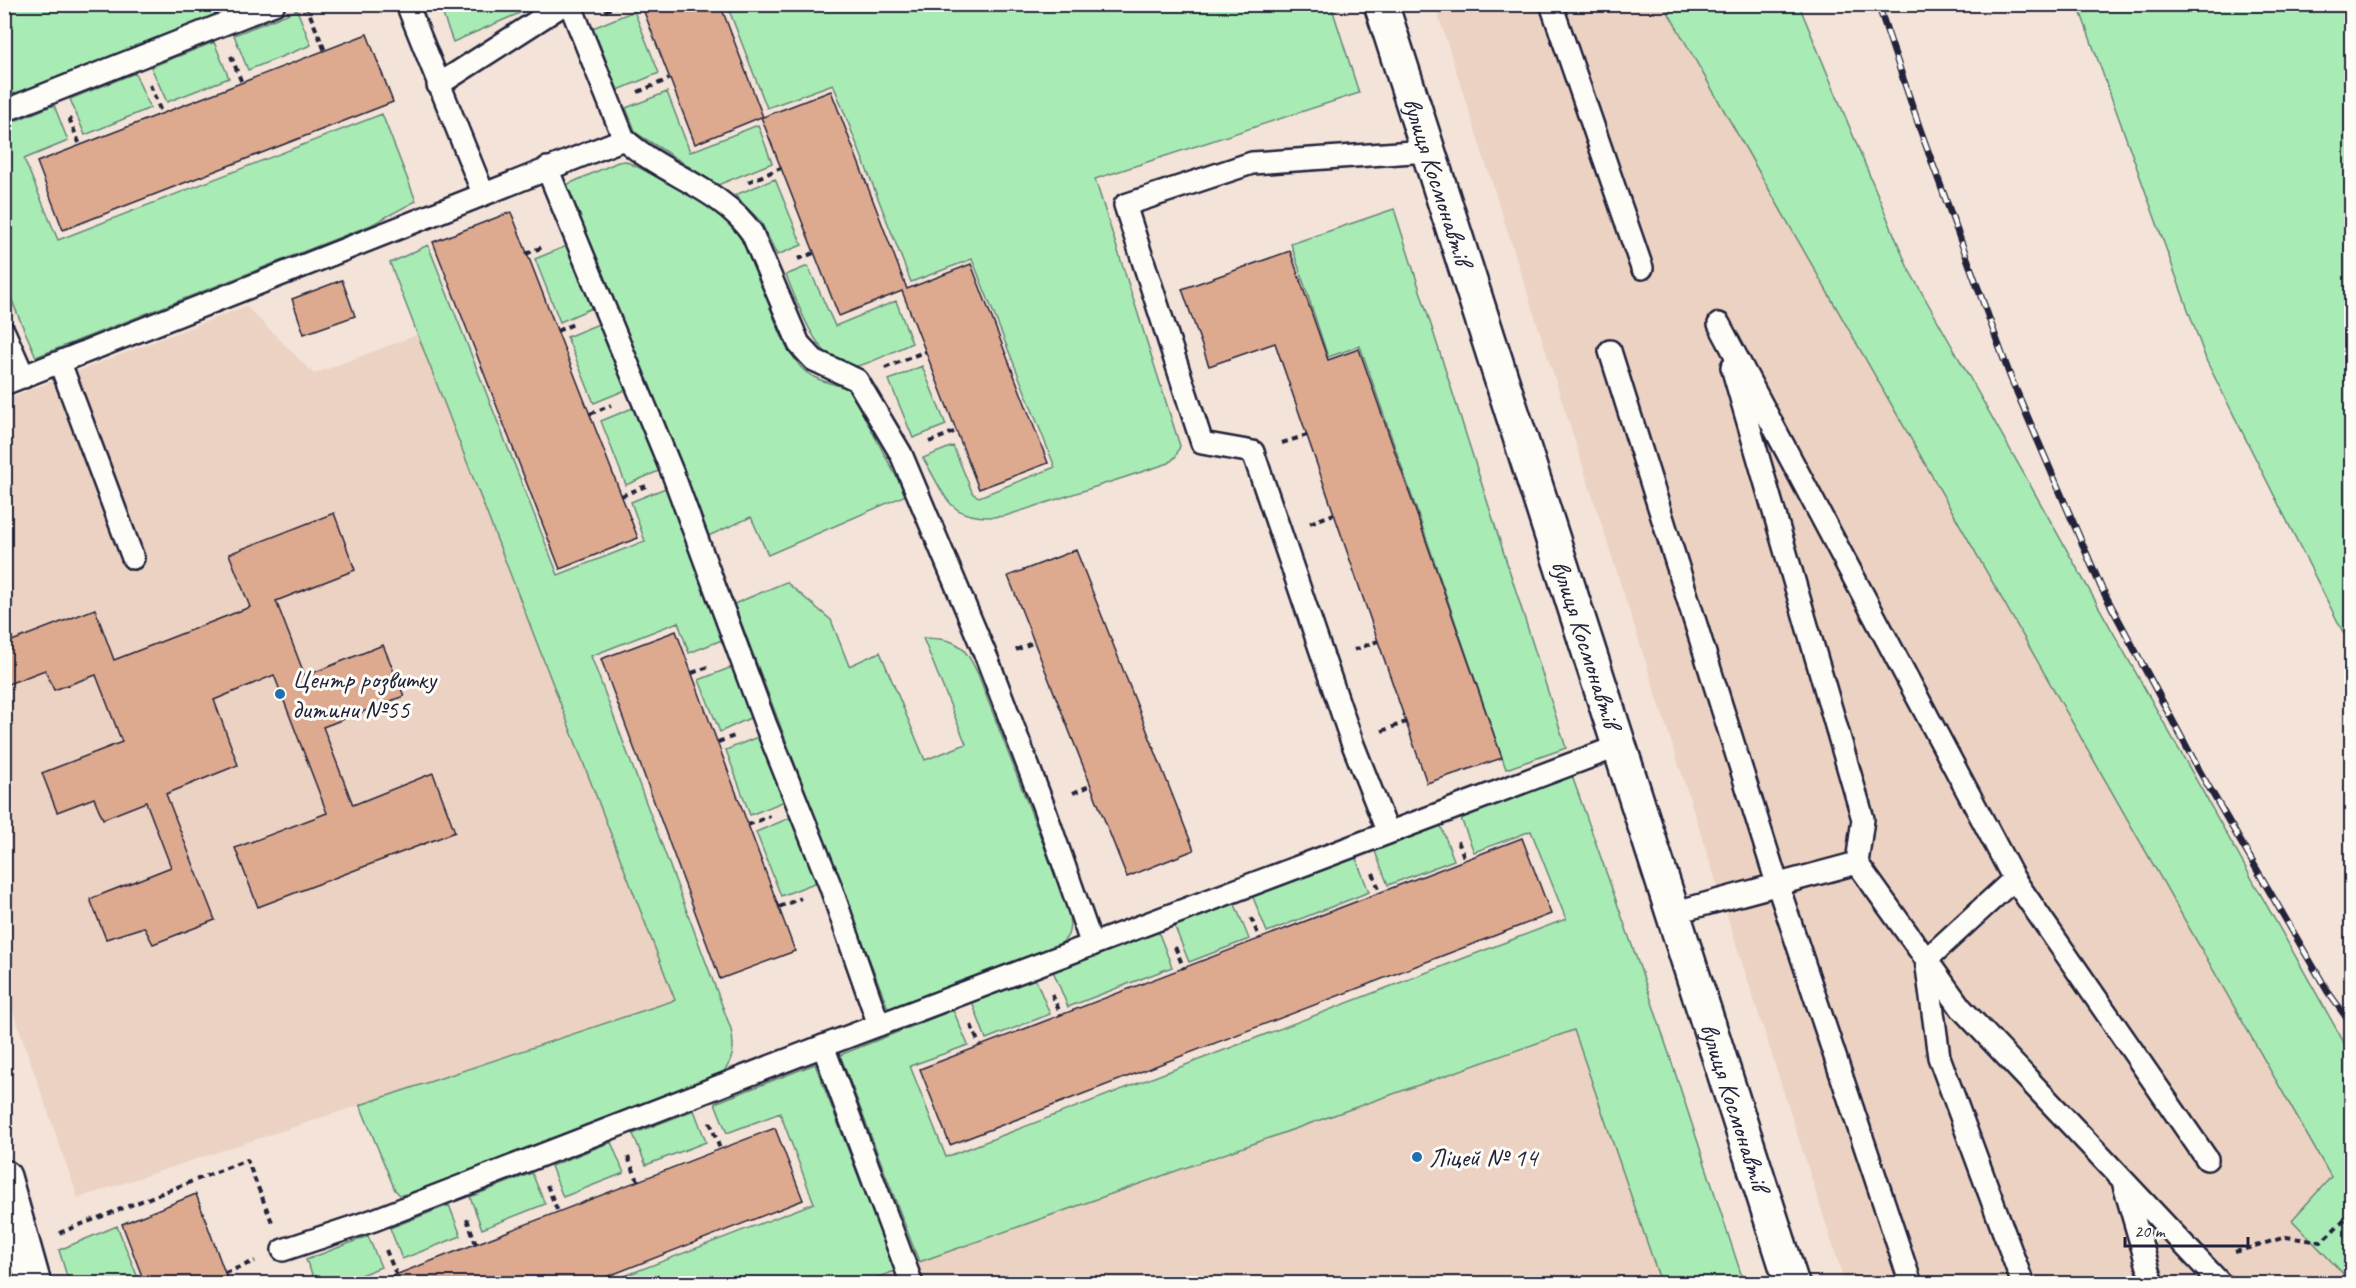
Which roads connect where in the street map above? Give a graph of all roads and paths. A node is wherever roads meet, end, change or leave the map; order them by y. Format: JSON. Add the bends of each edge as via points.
{"nodes":[{"id":1,"x":274,"y":4,"type":"edge"},
{"id":2,"x":306,"y":4,"type":"edge"},
{"id":3,"x":407,"y":4,"type":"edge"},
{"id":4,"x":564,"y":4,"type":"edge"},
{"id":5,"x":570,"y":4,"type":"edge"},
{"id":6,"x":1381,"y":4,"type":"edge"},
{"id":7,"x":1551,"y":4,"type":"edge"},
{"id":8,"x":325,"y":51,"type":"dead end"},
{"id":9,"x":438,"y":85,"type":"junction"},
{"id":10,"x":4,"y":111,"type":"edge"},
{"id":11,"x":624,"y":139,"type":"junction"},
{"id":12,"x":1428,"y":151,"type":"junction"},
{"id":13,"x":547,"y":168,"type":"junction"},
{"id":14,"x":483,"y":193,"type":"junction"},
{"id":15,"x":1642,"y":268,"type":"dead end"},
{"id":16,"x":4,"y":332,"type":"edge"},
{"id":17,"x":926,"y":351,"type":"dead end"},
{"id":18,"x":1610,"y":351,"type":"dead end"},
{"id":19,"x":60,"y":363,"type":"junction"},
{"id":20,"x":857,"y":380,"type":"junction"},
{"id":21,"x":14,"y":381,"type":"edge"},
{"id":22,"x":133,"y":558,"type":"dead end"},
{"id":23,"x":1618,"y":746,"type":"junction"},
{"id":24,"x":1388,"y":833,"type":"junction"},
{"id":25,"x":1857,"y":863,"type":"junction"},
{"id":26,"x":2014,"y":879,"type":"junction"},
{"id":27,"x":1777,"y":883,"type":"junction"},
{"id":28,"x":1672,"y":913,"type":"junction"},
{"id":29,"x":1092,"y":945,"type":"junction"},
{"id":30,"x":1926,"y":960,"type":"junction"},
{"id":31,"x":879,"y":1025,"type":"junction"},
{"id":32,"x":823,"y":1046,"type":"junction"},
{"id":33,"x":2206,"y":1159,"type":"dead end"},
{"id":34,"x":4,"y":1177,"type":"edge"},
{"id":35,"x":2123,"y":1181,"type":"junction"},
{"id":36,"x":2352,"y":1212,"type":"edge"},
{"id":37,"x":24,"y":1247,"type":"junction"},
{"id":38,"x":283,"y":1250,"type":"joint"},
{"id":39,"x":2203,"y":1265,"type":"junction"},
{"id":40,"x":34,"y":1284,"type":"edge"},
{"id":41,"x":912,"y":1284,"type":"edge"},
{"id":42,"x":1792,"y":1284,"type":"edge"},
{"id":43,"x":1911,"y":1284,"type":"edge"},
{"id":44,"x":2023,"y":1284,"type":"edge"},
{"id":45,"x":2153,"y":1284,"type":"edge"},
{"id":46,"x":2221,"y":1284,"type":"edge"}],
"edges":[{"from":1,"to":10,"type":"lane"},
{"from":2,"to":8,"type":"path"},
{"from":3,"to":9,"type":"lane"},
{"from":4,"to":9,"type":"lane"},
{"from":5,"to":11,"type":"lane"},
{"from":6,"to":12,"type":"street","name":"вулиця Космонавтів"},
{"from":7,"to":15,"type":"lane"},
{"from":9,"to":14,"type":"lane"},
{"from":11,"to":13,"type":"lane"},
{"from":11,"to":20,"type":"lane","via":[[741,218],[752,233],[800,344],[814,360]]},
{"from":12,"to":23,"type":"street","name":"вулиця Космонавтів"},
{"from":12,"to":24,"type":"lane","via":[[1252,163],[1125,206],[1202,443],[1253,452],[1352,741]]},
{"from":13,"to":14,"type":"lane"},
{"from":13,"to":31,"type":"lane","via":[[673,474],[830,885]]},
{"from":14,"to":19,"type":"lane"},
{"from":16,"to":21,"type":"lane"},
{"from":17,"to":20,"type":"path"},
{"from":18,"to":27,"type":"lane"},
{"from":19,"to":21,"type":"lane"},
{"from":19,"to":22,"type":"lane"},
{"from":20,"to":29,"type":"lane","via":[[901,454],[984,650],[1044,805]]},
{"from":23,"to":24,"type":"lane"},
{"from":23,"to":28,"type":"street","name":"вулиця Космонавтів"},
{"from":24,"to":29,"type":"lane"},
{"from":25,"to":26,"type":"lane","via":[[1863,819],[1719,324]]},
{"from":25,"to":27,"type":"lane"},
{"from":25,"to":30,"type":"lane"},
{"from":26,"to":30,"type":"lane"},
{"from":26,"to":33,"type":"lane"},
{"from":27,"to":28,"type":"lane"},
{"from":27,"to":43,"type":"lane"},
{"from":28,"to":42,"type":"street","name":"вулиця Космонавтів"},
{"from":29,"to":31,"type":"lane"},
{"from":30,"to":35,"type":"lane","via":[[1961,1008]]},
{"from":30,"to":44,"type":"lane","via":[[1939,1057]]},
{"from":31,"to":32,"type":"lane"},
{"from":32,"to":38,"type":"lane","via":[[374,1220]]},
{"from":32,"to":41,"type":"lane"},
{"from":34,"to":37,"type":"street"},
{"from":35,"to":39,"type":"lane"},
{"from":35,"to":45,"type":"lane"},
{"from":36,"to":39,"type":"path","via":[[2321,1242],[2286,1237]]},
{"from":37,"to":38,"type":"path","via":[[247,1160]]},
{"from":37,"to":40,"type":"street"},
{"from":39,"to":46,"type":"lane"}]}
